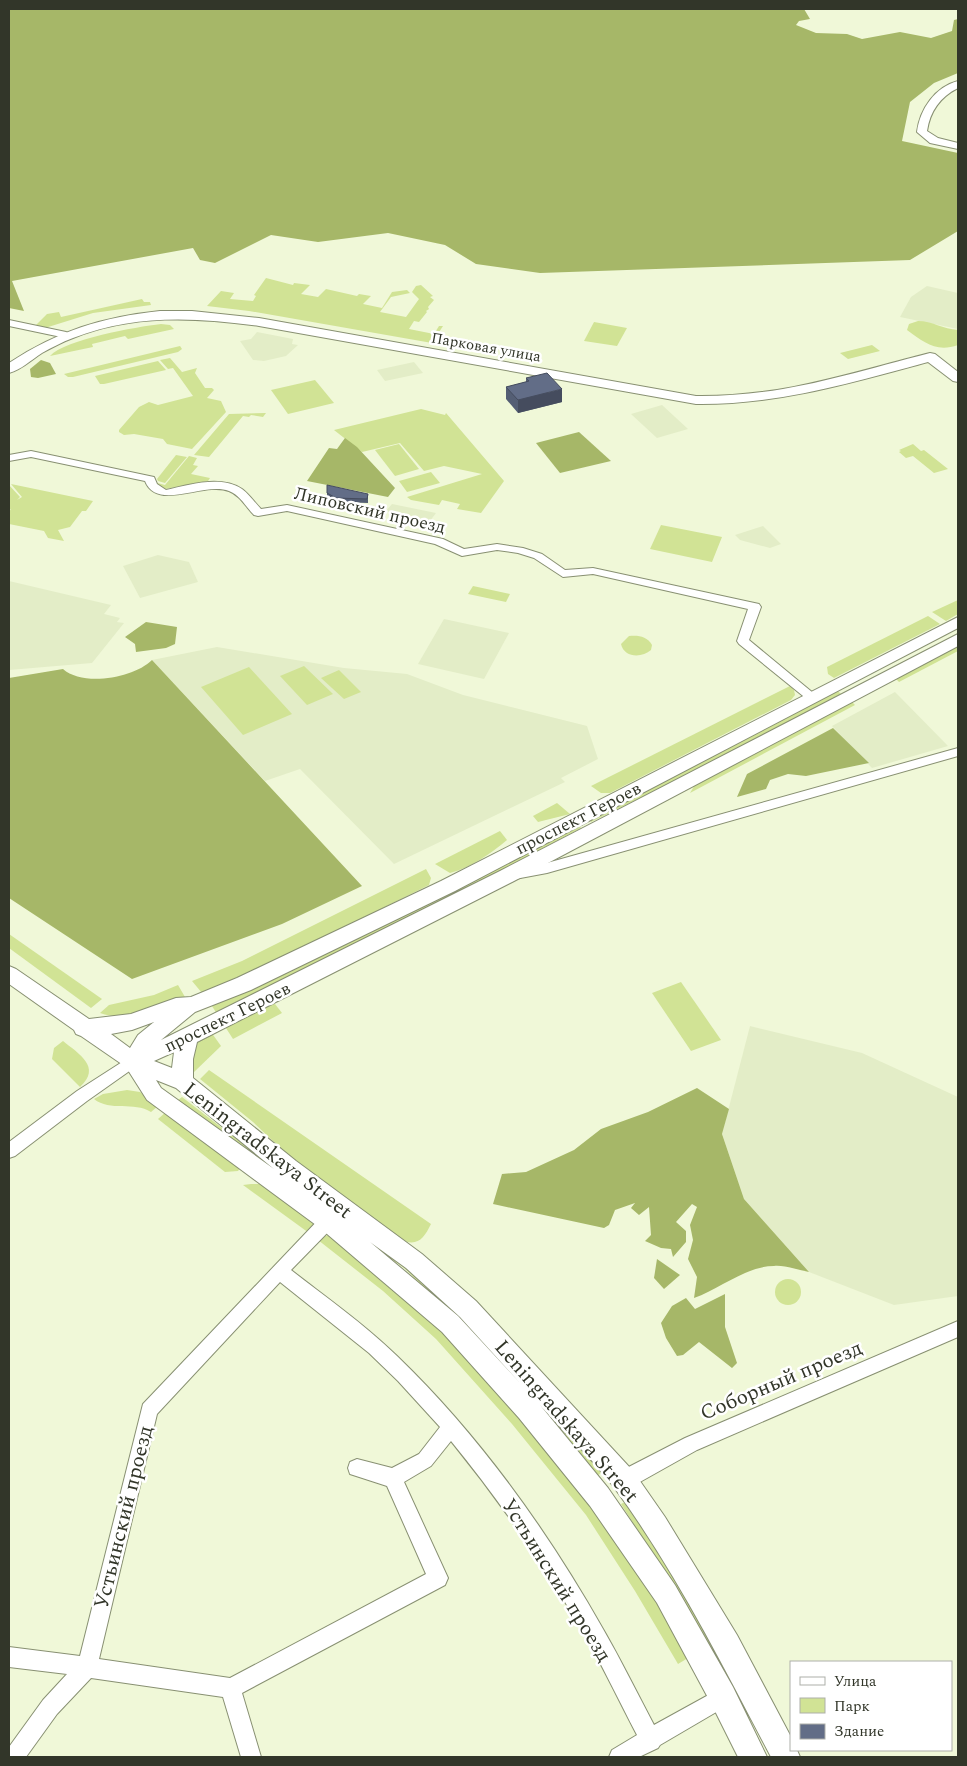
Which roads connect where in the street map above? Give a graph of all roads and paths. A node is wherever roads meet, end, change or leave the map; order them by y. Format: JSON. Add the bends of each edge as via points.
{"nodes":[{"id":1,"x":958,"y":84,"type":"edge"},
{"id":2,"x":922,"y":127,"type":"junction"},
{"id":3,"x":958,"y":139,"type":"edge"},
{"id":4,"x":958,"y":146,"type":"edge"},
{"id":5,"x":9,"y":323,"type":"edge"},
{"id":6,"x":66,"y":335,"type":"junction"},
{"id":7,"x":9,"y":369,"type":"edge"},
{"id":8,"x":958,"y":378,"type":"edge"},
{"id":9,"x":9,"y":458,"type":"edge"},
{"id":10,"x":958,"y":622,"type":"edge"},
{"id":11,"x":958,"y":639,"type":"edge"},
{"id":12,"x":812,"y":698,"type":"junction"},
{"id":13,"x":958,"y":752,"type":"edge"},
{"id":14,"x":507,"y":876,"type":"junction"},
{"id":15,"x":9,"y":974,"type":"edge"},
{"id":16,"x":192,"y":1005,"type":"junction"},
{"id":17,"x":83,"y":1028,"type":"junction"},
{"id":18,"x":189,"y":1037,"type":"junction"},
{"id":19,"x":133,"y":1061,"type":"junction"},
{"id":20,"x":183,"y":1082,"type":"junction"},
{"id":21,"x":9,"y":1151,"type":"edge"},
{"id":22,"x":328,"y":1221,"type":"junction"},
{"id":23,"x":279,"y":1271,"type":"junction"},
{"id":24,"x":958,"y":1329,"type":"edge"},
{"id":25,"x":452,"y":1426,"type":"junction"},
{"id":26,"x":357,"y":1468,"type":"dead end"},
{"id":27,"x":393,"y":1478,"type":"junction"},
{"id":28,"x":624,"y":1480,"type":"junction"},
{"id":29,"x":599,"y":1497,"type":"junction"},
{"id":30,"x":9,"y":1657,"type":"edge"},
{"id":31,"x":87,"y":1667,"type":"junction"},
{"id":32,"x":231,"y":1688,"type":"junction"},
{"id":33,"x":724,"y":1697,"type":"junction"},
{"id":34,"x":651,"y":1740,"type":"junction"},
{"id":35,"x":14,"y":1757,"type":"edge"},
{"id":36,"x":251,"y":1757,"type":"edge"},
{"id":37,"x":619,"y":1757,"type":"edge"},
{"id":38,"x":753,"y":1757,"type":"edge"},
{"id":39,"x":786,"y":1757,"type":"edge"}],
"edges":[{"from":1,"to":2,"type":"main road","via":[[942,92],[933,102]]},
{"from":2,"to":3,"type":"main road","via":[[938,135]]},
{"from":2,"to":4,"type":"main road","via":[[924,134],[932,140]]},
{"from":5,"to":6,"type":"street"},
{"from":6,"to":7,"type":"main road","name":"Парковая улица"},
{"from":6,"to":8,"type":"main road","name":"Парковая улица","via":[[127,319],[167,315],[222,317],[649,393],[720,401],[790,394],[930,357]]},
{"from":9,"to":12,"type":"street","name":"Липовский проезд","via":[[31,454],[150,479],[153,487],[166,493],[209,485],[223,487],[238,490],[258,513],[287,508],[440,541],[462,553],[497,547],[519,550],[538,556],[562,574],[593,571],[755,607],[743,642]]},
{"from":10,"to":12,"type":"main road","name":"проспект Героев"},
{"from":11,"to":14,"type":"main road","name":"проспект Героев"},
{"from":12,"to":16,"type":"main road","name":"проспект Героев","via":[[448,886],[244,984]]},
{"from":13,"to":14,"type":"street","name":"проспект Героев","via":[[547,868]]},
{"from":14,"to":18,"type":"main road","name":"проспект Героев"},
{"from":15,"to":17,"type":"main road"},
{"from":16,"to":17,"type":"main road","name":"проспект Героев","via":[[176,1006],[132,1022]]},
{"from":16,"to":19,"type":"main road","via":[[145,1040]]},
{"from":17,"to":19,"type":"main road"},
{"from":18,"to":19,"type":"main road","name":"проспект Героев"},
{"from":18,"to":20,"type":"main road","via":[[181,1068]]},
{"from":19,"to":20,"type":"main road","name":"Leningradskaya Street"},
{"from":19,"to":21,"type":"street"},
{"from":19,"to":22,"type":"main road","name":"Leningradskaya Street","via":[[154,1094]]},
{"from":20,"to":28,"type":"main road","name":"Leningradskaya Street","via":[[288,1168],[414,1261],[468,1309]]},
{"from":22,"to":23,"type":"street","name":"Устьинский проезд"},
{"from":22,"to":29,"type":"main road","name":"Leningradskaya Street","via":[[450,1324],[528,1410]]},
{"from":23,"to":25,"type":"street","name":"Устьинский проезд","via":[[403,1374]]},
{"from":23,"to":31,"type":"street","name":"Устьинский проезд","via":[[149,1410]]},
{"from":24,"to":28,"type":"street","name":"Соборный проезд","via":[[691,1444]]},
{"from":25,"to":27,"type":"street","via":[[426,1460]]},
{"from":25,"to":34,"type":"street","name":"Устьинский проезд","via":[[528,1527],[588,1621]]},
{"from":26,"to":27,"type":"street"},
{"from":27,"to":32,"type":"street","via":[[438,1578]]},
{"from":28,"to":29,"type":"main road"},
{"from":28,"to":39,"type":"main road","name":"Leningradskaya Street","via":[[656,1526],[727,1645]]},
{"from":29,"to":33,"type":"main road","name":"Leningradskaya Street","via":[[666,1594]]},
{"from":30,"to":31,"type":"street"},
{"from":31,"to":32,"type":"street"},
{"from":31,"to":35,"type":"street","via":[[50,1707]]},
{"from":32,"to":36,"type":"street"},
{"from":33,"to":34,"type":"street"},
{"from":33,"to":38,"type":"main road","name":"Leningradskaya Street"},
{"from":34,"to":37,"type":"street"}]}
